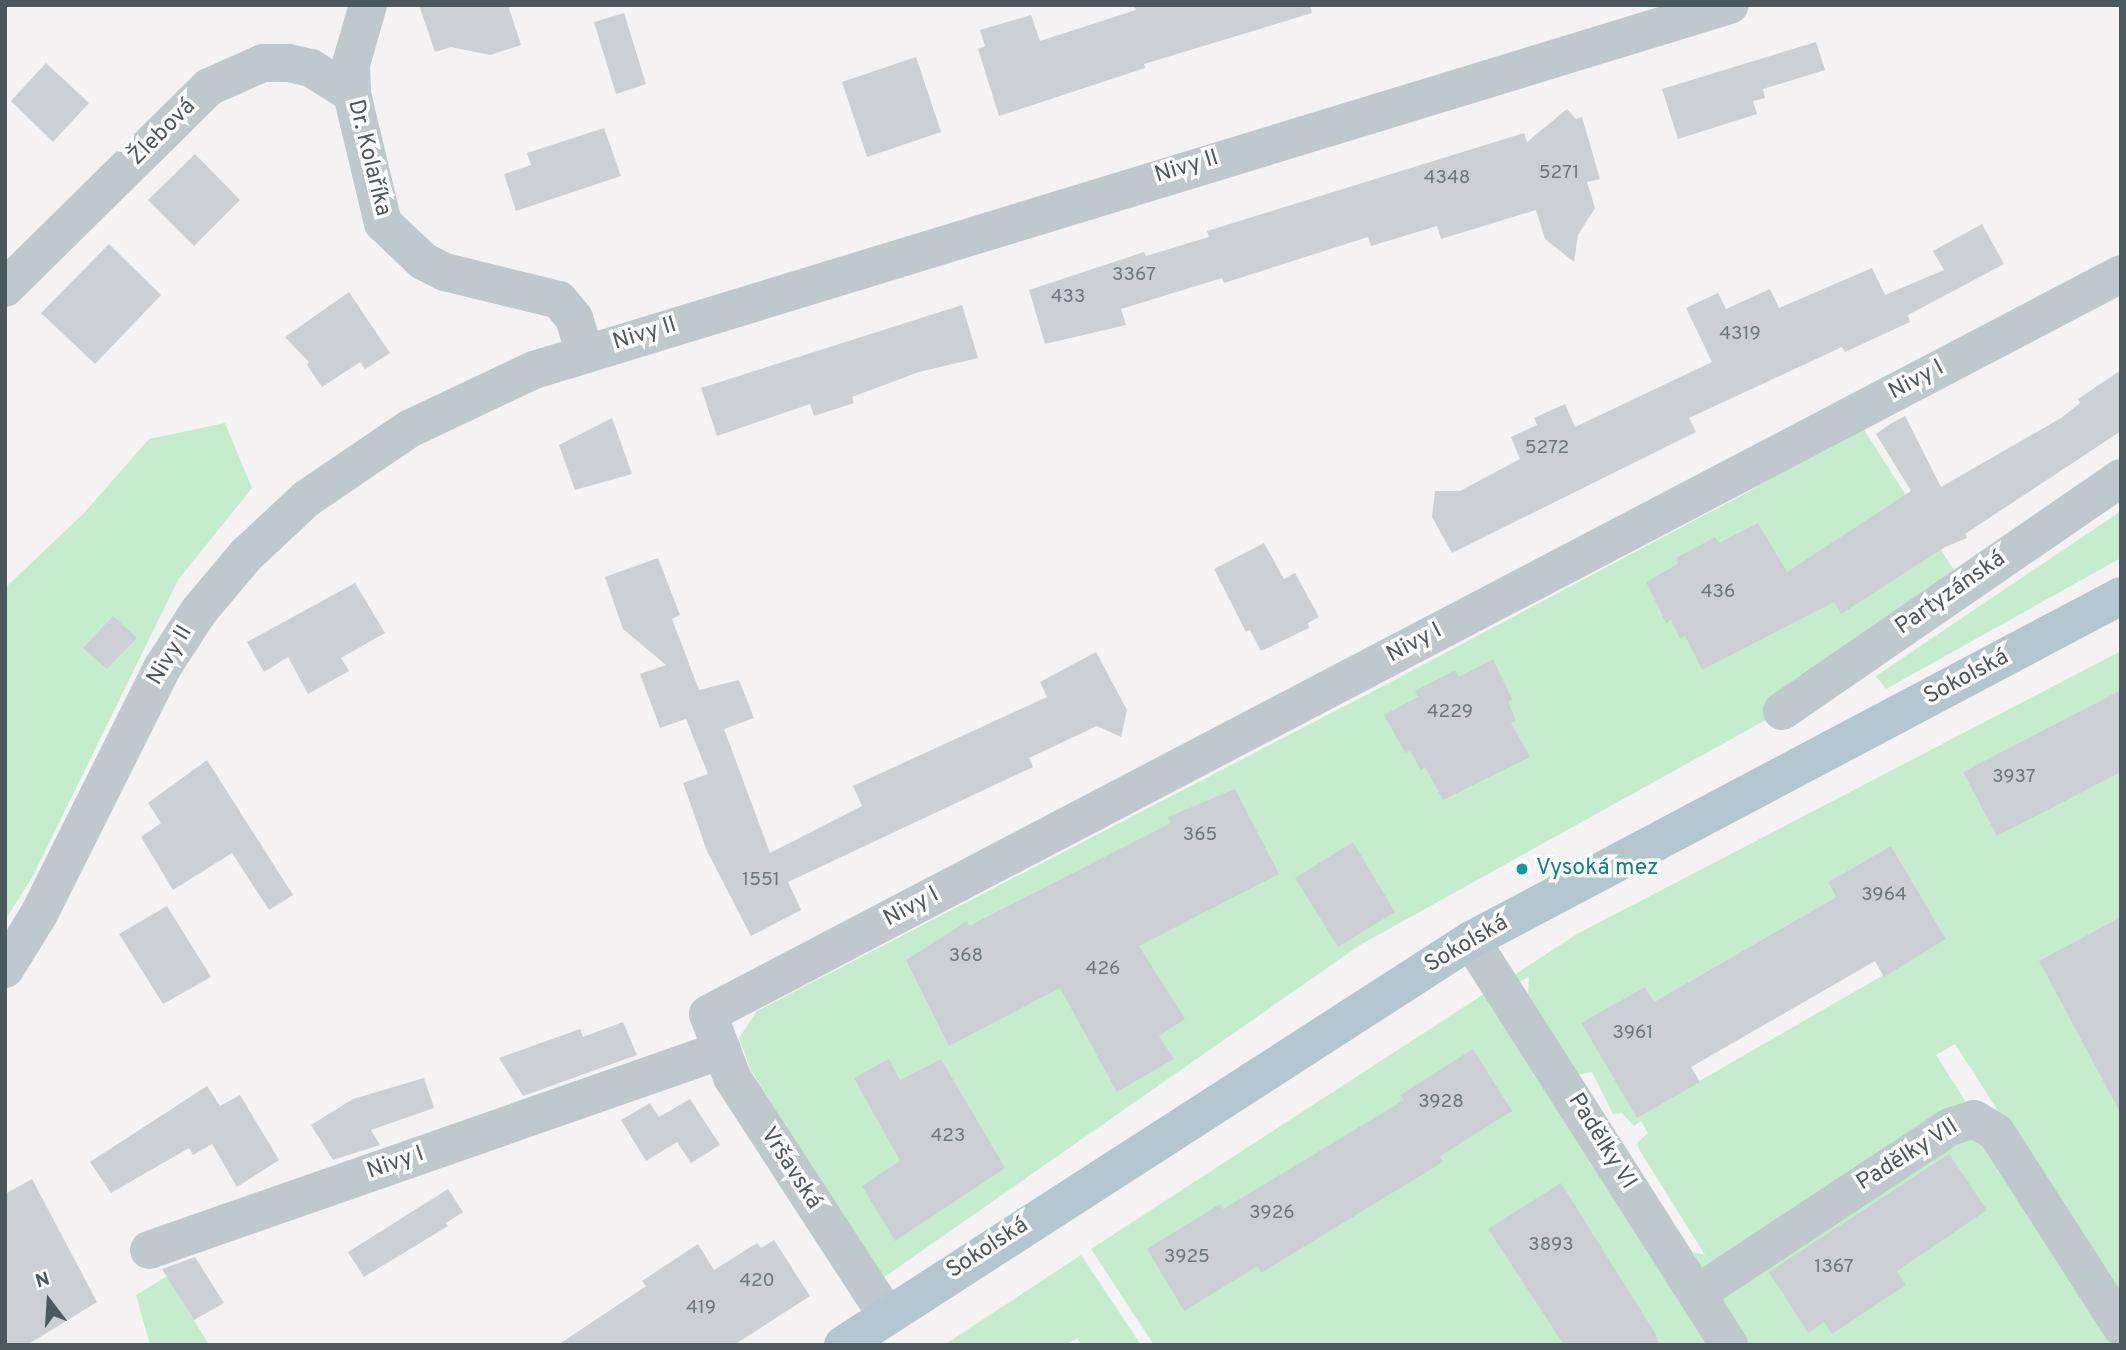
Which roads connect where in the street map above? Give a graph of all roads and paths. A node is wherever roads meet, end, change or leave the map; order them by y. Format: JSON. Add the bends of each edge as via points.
{"nodes":[{"id":1,"x":368,"y":5,"type":"edge"},
{"id":2,"x":1624,"y":5,"type":"edge"},
{"id":3,"x":1730,"y":5,"type":"edge"},
{"id":4,"x":1546,"y":58,"type":"junction"},
{"id":5,"x":352,"y":94,"type":"junction"},
{"id":6,"x":2121,"y":274,"type":"edge"},
{"id":7,"x":5,"y":288,"type":"edge"},
{"id":8,"x":585,"y":354,"type":"junction"},
{"id":9,"x":2121,"y":478,"type":"edge"},
{"id":10,"x":2121,"y":596,"type":"edge"},
{"id":11,"x":1782,"y":711,"type":"dead end"},
{"id":12,"x":1471,"y":940,"type":"junction"},
{"id":13,"x":5,"y":969,"type":"edge"},
{"id":14,"x":708,"y":1014,"type":"joint"},
{"id":15,"x":722,"y":1050,"type":"junction"},
{"id":16,"x":149,"y":1250,"type":"dead end"},
{"id":17,"x":1698,"y":1293,"type":"junction"},
{"id":18,"x":887,"y":1316,"type":"junction"},
{"id":19,"x":2121,"y":1327,"type":"edge"},
{"id":20,"x":843,"y":1345,"type":"edge"},
{"id":21,"x":1729,"y":1345,"type":"edge"}],
"edges":[{"from":1,"to":5,"type":"street","name":"Dr. Kolaříka","via":[[351,64]]},
{"from":2,"to":4,"type":"street","name":"Nivy II"},
{"from":3,"to":4,"type":"street","name":"Nivy II"},
{"from":4,"to":8,"type":"street","name":"Nivy II"},
{"from":5,"to":7,"type":"street","name":"Žlebová","via":[[311,68],[289,63],[263,63],[209,87]]},
{"from":5,"to":8,"type":"street","name":"Dr. Kolaříka","via":[[366,139],[377,212],[391,233],[423,261],[445,272],[559,300],[574,318]]},
{"from":6,"to":14,"type":"street","name":"Nivy I"},
{"from":8,"to":13,"type":"street","name":"Nivy II","via":[[534,370],[409,429],[306,499],[246,555],[199,611],[162,668],[39,914]]},
{"from":9,"to":11,"type":"street","name":"Partyzánská"},
{"from":10,"to":12,"type":"main road","name":"Sokolská"},
{"from":12,"to":17,"type":"street","name":"Padělky VI"},
{"from":12,"to":18,"type":"main road","name":"Sokolská"},
{"from":14,"to":15,"type":"street","name":"Vršavská"},
{"from":15,"to":16,"type":"street","name":"Nivy I"},
{"from":15,"to":18,"type":"street","name":"Vršavská","via":[[732,1077]]},
{"from":17,"to":19,"type":"street","name":"Padělky VII","via":[[1950,1126],[1981,1120],[1996,1132]]},
{"from":17,"to":21,"type":"street","name":"Padělky VI"},
{"from":18,"to":20,"type":"main road","name":"Sokolská"}]}
